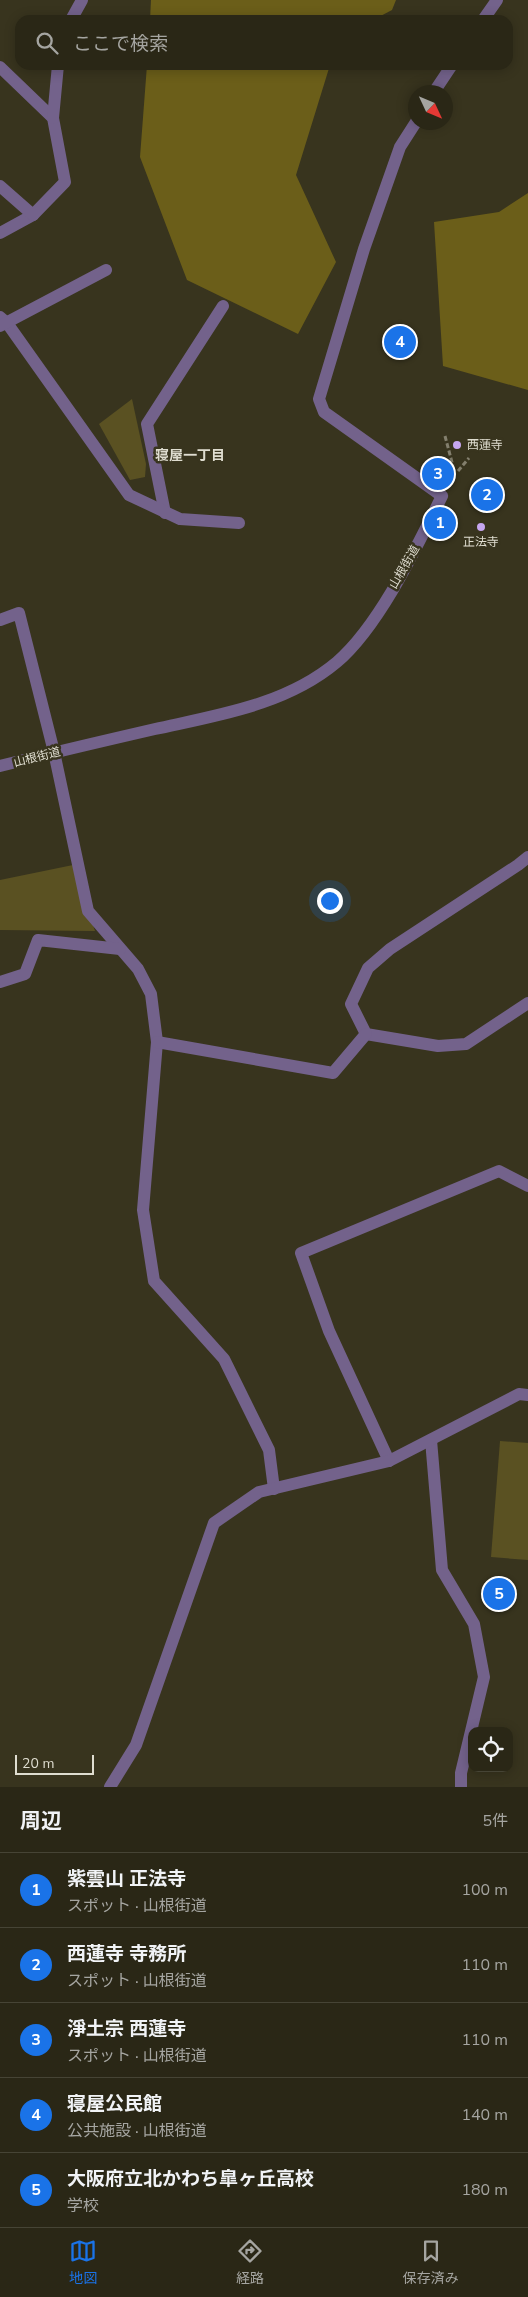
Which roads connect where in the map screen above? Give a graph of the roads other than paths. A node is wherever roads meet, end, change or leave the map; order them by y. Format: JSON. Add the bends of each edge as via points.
{"nodes":[{"id":1,"x":82,"y":0,"type":"edge"},
{"id":2,"x":497,"y":0,"type":"edge"},
{"id":3,"x":74,"y":15,"type":"edge"},
{"id":4,"x":486,"y":15,"type":"edge"},
{"id":5,"x":0,"y":68,"type":"edge"},
{"id":6,"x":58,"y":70,"type":"edge"},
{"id":7,"x":449,"y":70,"type":"edge"},
{"id":8,"x":439,"y":85,"type":"edge"},
{"id":9,"x":53,"y":118,"type":"junction"},
{"id":10,"x":411,"y":130,"type":"edge"},
{"id":11,"x":0,"y":186,"type":"edge"},
{"id":12,"x":33,"y":215,"type":"junction"},
{"id":13,"x":0,"y":232,"type":"edge"},
{"id":14,"x":106,"y":270,"type":"dead end"},
{"id":15,"x":223,"y":306,"type":"dead end"},
{"id":16,"x":2,"y":322,"type":"edge"},
{"id":17,"x":165,"y":513,"type":"junction"},
{"id":18,"x":239,"y":523,"type":"dead end"},
{"id":19,"x":0,"y":620,"type":"edge"},
{"id":20,"x":54,"y":752,"type":"junction"},
{"id":21,"x":0,"y":766,"type":"edge"},
{"id":22,"x":528,"y":856,"type":"edge"},
{"id":23,"x":120,"y":949,"type":"junction"},
{"id":24,"x":0,"y":982,"type":"edge"},
{"id":25,"x":528,"y":1003,"type":"edge"},
{"id":26,"x":366,"y":1034,"type":"junction"},
{"id":27,"x":157,"y":1042,"type":"junction"},
{"id":28,"x":528,"y":1186,"type":"edge"},
{"id":29,"x":528,"y":1395,"type":"edge"},
{"id":30,"x":431,"y":1440,"type":"junction"},
{"id":31,"x":389,"y":1461,"type":"junction"},
{"id":32,"x":274,"y":1489,"type":"junction"},
{"id":33,"x":110,"y":1787,"type":"edge"},
{"id":34,"x":461,"y":1787,"type":"edge"}],
"edges":[{"from":1,"to":3,"type":"street"},
{"from":2,"to":4,"type":"street"},
{"from":5,"to":9,"type":"street"},
{"from":6,"to":9,"type":"street"},
{"from":7,"to":8,"type":"street"},
{"from":9,"to":12,"type":"street","via":[[65,182]]},
{"from":10,"to":20,"type":"street","name":"山根街道","via":[[400,147],[364,249],[319,399],[324,412],[442,496],[375,618],[338,661],[310,682],[276,699]]},
{"from":11,"to":12,"type":"street"},
{"from":12,"to":13,"type":"street"},
{"from":14,"to":16,"type":"street"},
{"from":15,"to":17,"type":"street","via":[[148,424]]},
{"from":16,"to":17,"type":"street","via":[[129,495]]},
{"from":17,"to":18,"type":"street","via":[[180,519]]},
{"from":19,"to":20,"type":"street","via":[[19,613]]},
{"from":20,"to":21,"type":"street","name":"山根街道"},
{"from":20,"to":23,"type":"street","via":[[88,911]]},
{"from":22,"to":26,"type":"street","via":[[390,949],[368,968],[351,1004]]},
{"from":23,"to":24,"type":"street","via":[[38,940],[25,974]]},
{"from":23,"to":27,"type":"street","via":[[138,969],[151,994]]},
{"from":25,"to":26,"type":"street","via":[[466,1044],[438,1046]]},
{"from":26,"to":27,"type":"street","via":[[333,1073]]},
{"from":27,"to":32,"type":"street","via":[[143,1210],[154,1281],[224,1359],[269,1450]]},
{"from":28,"to":31,"type":"street","via":[[499,1171],[301,1253],[329,1331]]},
{"from":29,"to":30,"type":"street","via":[[519,1394]]},
{"from":30,"to":31,"type":"street"},
{"from":30,"to":34,"type":"street","via":[[442,1570],[474,1624],[484,1677],[461,1773]]},
{"from":31,"to":32,"type":"street"},
{"from":32,"to":33,"type":"street","via":[[259,1492],[214,1523],[136,1745]]}]}
